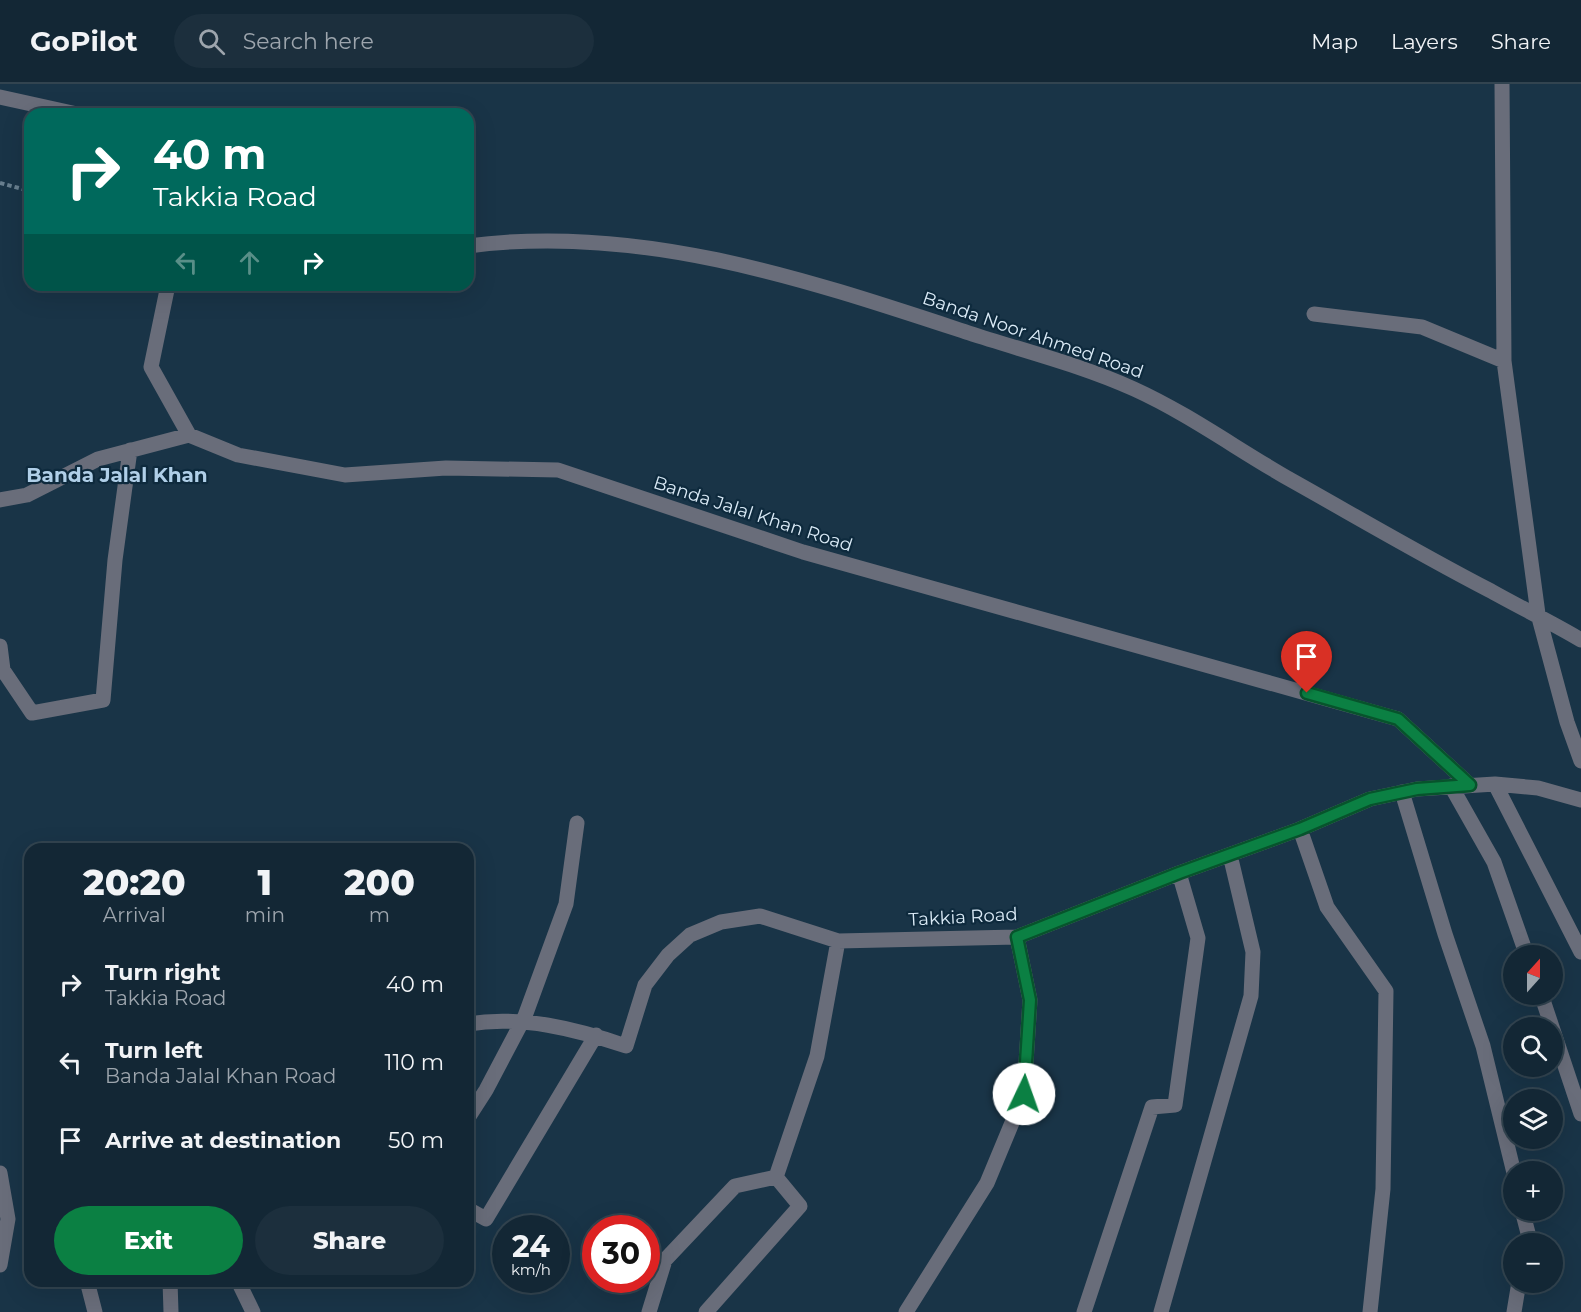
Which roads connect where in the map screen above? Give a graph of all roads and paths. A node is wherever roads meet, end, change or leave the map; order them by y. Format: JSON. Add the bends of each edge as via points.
{"nodes":[{"id":1,"x":1502,"y":84,"type":"edge"},
{"id":2,"x":0,"y":97,"type":"edge"},
{"id":3,"x":49,"y":108,"type":"edge"},
{"id":4,"x":0,"y":183,"type":"edge"},
{"id":5,"x":24,"y":189,"type":"edge"},
{"id":6,"x":474,"y":246,"type":"edge"},
{"id":7,"x":167,"y":291,"type":"edge"},
{"id":8,"x":1314,"y":314,"type":"dead end"},
{"id":9,"x":1504,"y":362,"type":"junction"},
{"id":10,"x":189,"y":435,"type":"junction"},
{"id":11,"x":130,"y":450,"type":"junction"},
{"id":12,"x":0,"y":500,"type":"edge"},
{"id":13,"x":1538,"y":614,"type":"junction"},
{"id":14,"x":1581,"y":640,"type":"edge"},
{"id":15,"x":0,"y":646,"type":"edge"},
{"id":16,"x":2,"y":671,"type":"edge"},
{"id":17,"x":1581,"y":761,"type":"edge"},
{"id":18,"x":1495,"y":784,"type":"junction"},
{"id":19,"x":1470,"y":785,"type":"junction"},
{"id":20,"x":1451,"y":786,"type":"junction"},
{"id":21,"x":1402,"y":792,"type":"junction"},
{"id":22,"x":1581,"y":800,"type":"edge"},
{"id":23,"x":577,"y":823,"type":"dead end"},
{"id":24,"x":1300,"y":829,"type":"junction"},
{"id":25,"x":1230,"y":855,"type":"junction"},
{"id":26,"x":1179,"y":873,"type":"junction"},
{"id":27,"x":1017,"y":937,"type":"junction"},
{"id":28,"x":838,"y":940,"type":"junction"},
{"id":29,"x":1523,"y":945,"type":"edge"},
{"id":30,"x":1581,"y":952,"type":"edge"},
{"id":31,"x":1545,"y":1005,"type":"edge"},
{"id":32,"x":522,"y":1023,"type":"junction"},
{"id":33,"x":474,"y":1024,"type":"edge"},
{"id":34,"x":596,"y":1035,"type":"junction"},
{"id":35,"x":474,"y":1109,"type":"edge"},
{"id":36,"x":1581,"y":1114,"type":"edge"},
{"id":37,"x":1511,"y":1161,"type":"edge"},
{"id":38,"x":0,"y":1173,"type":"edge"},
{"id":39,"x":776,"y":1177,"type":"junction"},
{"id":40,"x":474,"y":1212,"type":"edge"},
{"id":41,"x":0,"y":1265,"type":"edge"},
{"id":42,"x":89,"y":1287,"type":"edge"},
{"id":43,"x":170,"y":1287,"type":"edge"},
{"id":44,"x":241,"y":1287,"type":"edge"},
{"id":45,"x":1517,"y":1293,"type":"edge"},
{"id":46,"x":95,"y":1312,"type":"edge"},
{"id":47,"x":171,"y":1312,"type":"edge"},
{"id":48,"x":253,"y":1312,"type":"edge"},
{"id":49,"x":649,"y":1312,"type":"edge"},
{"id":50,"x":706,"y":1312,"type":"edge"},
{"id":51,"x":906,"y":1312,"type":"edge"},
{"id":52,"x":1084,"y":1312,"type":"edge"},
{"id":53,"x":1161,"y":1312,"type":"edge"},
{"id":54,"x":1370,"y":1312,"type":"edge"},
{"id":55,"x":1514,"y":1312,"type":"edge"}],
"edges":[{"from":1,"to":9,"type":"street"},
{"from":2,"to":3,"type":"street"},
{"from":4,"to":5,"type":"path"},
{"from":6,"to":13,"type":"street","name":"Banda Noor Ahmed Road","via":[[543,241],[689,253],[753,266],[861,297],[1054,359],[1134,389],[1492,592]]},
{"from":7,"to":10,"type":"street","via":[[151,367]]},
{"from":8,"to":9,"type":"street","via":[[1422,327]]},
{"from":9,"to":13,"type":"street"},
{"from":10,"to":11,"type":"street"},
{"from":10,"to":19,"type":"street","name":"Banda Jalal Khan Road","via":[[238,455],[345,475],[446,468],[558,471],[802,552],[1398,719]]},
{"from":11,"to":12,"type":"street","via":[[98,459],[27,495]]},
{"from":11,"to":16,"type":"street","via":[[115,560],[103,700],[32,713]]},
{"from":13,"to":14,"type":"street","name":"Banda Noor Ahmed Road"},
{"from":13,"to":17,"type":"street"},
{"from":15,"to":16,"type":"street"},
{"from":18,"to":19,"type":"street","name":"Takkia Road"},
{"from":18,"to":22,"type":"street","name":"Takkia Road","via":[[1538,788]]},
{"from":18,"to":30,"type":"street"},
{"from":19,"to":20,"type":"street","name":"Takkia Road"},
{"from":20,"to":21,"type":"street","name":"Takkia Road"},
{"from":20,"to":29,"type":"street","via":[[1494,862]]},
{"from":21,"to":24,"type":"street","name":"Takkia Road","via":[[1370,799]]},
{"from":21,"to":37,"type":"street","via":[[1484,1046]]},
{"from":23,"to":32,"type":"street","via":[[566,904]]},
{"from":24,"to":25,"type":"street","name":"Takkia Road"},
{"from":24,"to":54,"type":"street","via":[[1327,907],[1386,991],[1383,1189]]},
{"from":25,"to":26,"type":"street","name":"Takkia Road"},
{"from":25,"to":53,"type":"street","via":[[1253,952],[1251,996]]},
{"from":26,"to":27,"type":"street","name":"Takkia Road"},
{"from":26,"to":52,"type":"street","via":[[1198,938],[1176,1105],[1152,1107]]},
{"from":27,"to":28,"type":"street","name":"Takkia Road"},
{"from":27,"to":51,"type":"street","via":[[1030,1000],[1024,1094],[987,1183]]},
{"from":28,"to":34,"type":"street","name":"Takkia Road","via":[[760,916],[721,922],[690,935],[645,985],[626,1046]]},
{"from":28,"to":39,"type":"street","via":[[817,1056]]},
{"from":31,"to":36,"type":"street"},
{"from":32,"to":33,"type":"street","name":"Takkia Road"},
{"from":32,"to":34,"type":"street","name":"Takkia Road"},
{"from":32,"to":35,"type":"street"},
{"from":34,"to":40,"type":"street","via":[[486,1219]]},
{"from":38,"to":41,"type":"street","via":[[8,1219]]},
{"from":39,"to":49,"type":"street","via":[[735,1186],[664,1260]]},
{"from":39,"to":50,"type":"street","via":[[800,1206]]},
{"from":42,"to":46,"type":"street"},
{"from":43,"to":47,"type":"street"},
{"from":44,"to":48,"type":"street"},
{"from":45,"to":55,"type":"street"}]}
